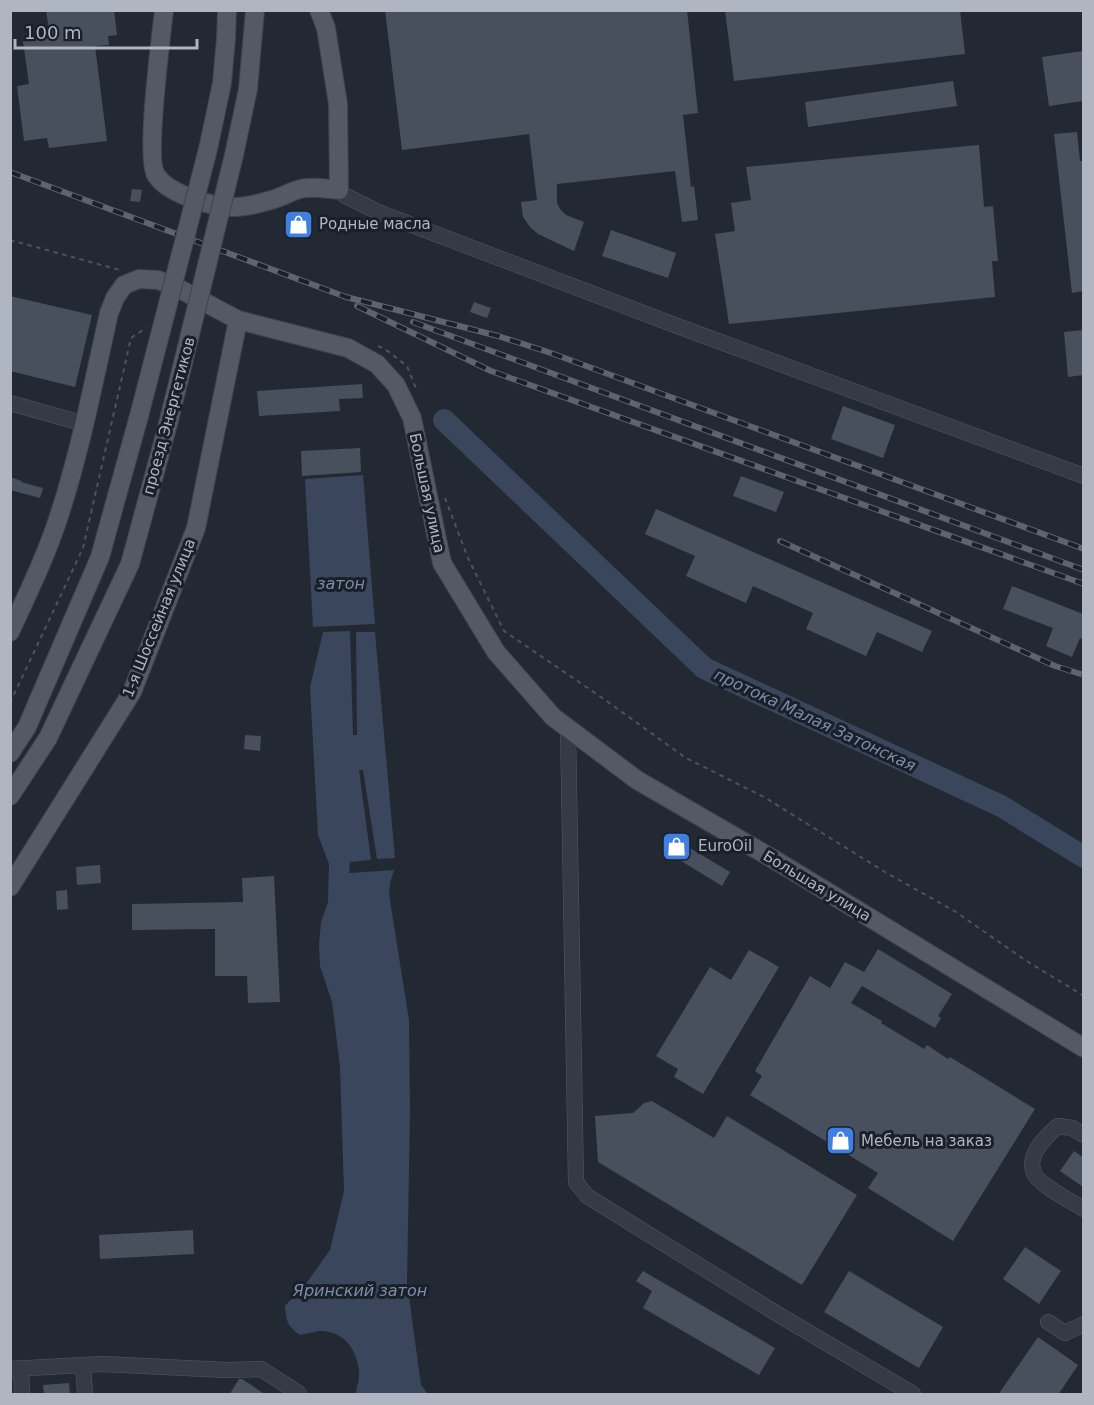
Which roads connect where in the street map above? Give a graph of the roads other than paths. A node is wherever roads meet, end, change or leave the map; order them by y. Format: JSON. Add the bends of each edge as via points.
{"nodes":[{"id":1,"x":164,"y":10,"type":"edge"},
{"id":2,"x":227,"y":10,"type":"edge"},
{"id":3,"x":255,"y":10,"type":"edge"},
{"id":4,"x":319,"y":10,"type":"edge"},
{"id":5,"x":339,"y":190,"type":"junction"},
{"id":6,"x":238,"y":320,"type":"junction"},
{"id":7,"x":10,"y":403,"type":"edge"},
{"id":8,"x":85,"y":424,"type":"junction"},
{"id":9,"x":1083,"y":476,"type":"edge"},
{"id":10,"x":10,"y":632,"type":"edge"},
{"id":11,"x":568,"y":728,"type":"junction"},
{"id":12,"x":10,"y":753,"type":"edge"},
{"id":13,"x":10,"y":796,"type":"edge"},
{"id":14,"x":10,"y":887,"type":"edge"},
{"id":15,"x":1083,"y":1048,"type":"edge"},
{"id":16,"x":1083,"y":1135,"type":"edge"},
{"id":17,"x":1083,"y":1209,"type":"edge"},
{"id":18,"x":1048,"y":1322,"type":"dead end"},
{"id":19,"x":1083,"y":1324,"type":"edge"},
{"id":20,"x":83,"y":1365,"type":"junction"},
{"id":21,"x":16,"y":1369,"type":"edge"},
{"id":22,"x":22,"y":1395,"type":"edge"},
{"id":23,"x":85,"y":1395,"type":"edge"},
{"id":24,"x":299,"y":1395,"type":"edge"},
{"id":25,"x":913,"y":1395,"type":"edge"}],
"edges":[{"from":1,"to":5,"type":"main road","via":[[152,150],[155,174],[163,183],[180,194],[235,207],[304,188]]},
{"from":2,"to":12,"type":"main road","name":"проезд Энергетиков","bridge":true,"via":[[222,83],[208,149],[100,557],[27,727]]},
{"from":3,"to":13,"type":"main road","name":"проезд Энергетиков","bridge":true,"via":[[248,89],[234,155],[130,564],[48,738]]},
{"from":4,"to":5,"type":"main road","via":[[326,28],[338,104]]},
{"from":5,"to":9,"type":"street","via":[[389,217]]},
{"from":6,"to":8,"type":"main road","name":"Большая улица","via":[[158,280],[138,279],[124,285],[109,313]]},
{"from":6,"to":11,"type":"main road","name":"Большая улица","via":[[348,348],[377,364],[396,385],[412,418],[442,563],[496,652],[553,717]]},
{"from":6,"to":14,"type":"main road","name":"1-я Шоссейная улица","via":[[196,528],[132,692]]},
{"from":7,"to":8,"type":"street"},
{"from":8,"to":10,"type":"main road","name":"Большая улица","via":[[60,515]]},
{"from":11,"to":15,"type":"main road","name":"Большая улица","via":[[637,780]]},
{"from":11,"to":25,"type":"street","via":[[576,1182],[587,1196]]},
{"from":16,"to":17,"type":"street","via":[[1058,1126],[1046,1136],[1032,1160],[1034,1174],[1045,1185]]},
{"from":18,"to":19,"type":"street","via":[[1063,1338]]},
{"from":20,"to":21,"type":"street"},
{"from":20,"to":23,"type":"street"},
{"from":20,"to":24,"type":"street","via":[[261,1369]]},
{"from":21,"to":22,"type":"street"}]}
